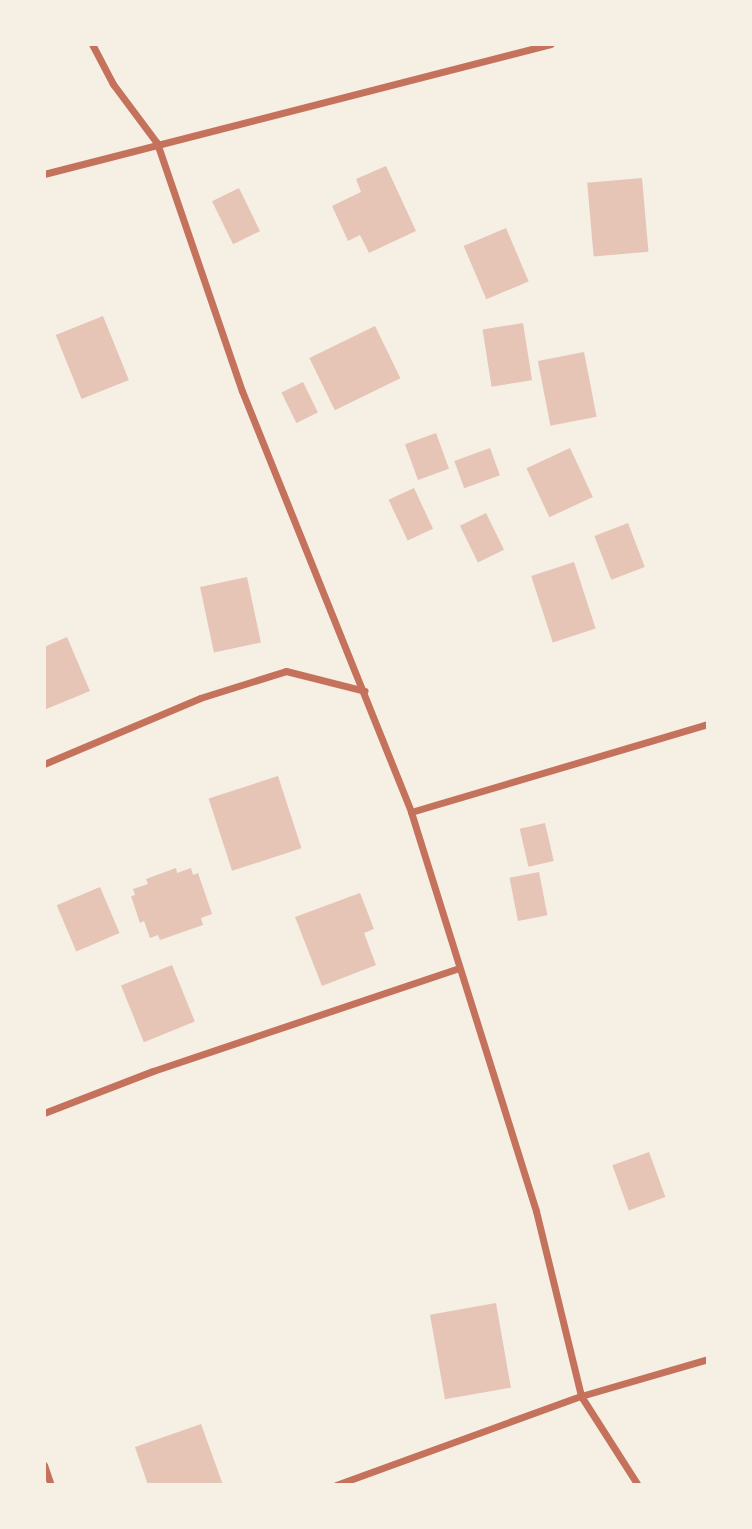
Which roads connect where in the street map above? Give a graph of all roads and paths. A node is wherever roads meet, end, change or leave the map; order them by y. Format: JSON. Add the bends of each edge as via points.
{"nodes":[{"id":1,"x":92,"y":44,"type":"edge"},
{"id":2,"x":551,"y":44,"type":"edge"},
{"id":3,"x":157,"y":143,"type":"junction"},
{"id":4,"x":44,"y":174,"type":"edge"},
{"id":5,"x":365,"y":691,"type":"junction"},
{"id":6,"x":708,"y":724,"type":"edge"},
{"id":7,"x":44,"y":764,"type":"edge"},
{"id":8,"x":411,"y":812,"type":"junction"},
{"id":9,"x":459,"y":968,"type":"junction"},
{"id":10,"x":44,"y":1113,"type":"edge"},
{"id":11,"x":708,"y":1359,"type":"edge"},
{"id":12,"x":581,"y":1396,"type":"junction"},
{"id":13,"x":44,"y":1465,"type":"edge"},
{"id":14,"x":51,"y":1485,"type":"edge"},
{"id":15,"x":336,"y":1485,"type":"edge"},
{"id":16,"x":638,"y":1485,"type":"edge"}],
"edges":[{"from":1,"to":3,"type":"street","via":[[113,84]]},
{"from":2,"to":3,"type":"street"},
{"from":3,"to":4,"type":"street"},
{"from":3,"to":5,"type":"street","via":[[242,391]]},
{"from":5,"to":7,"type":"street","via":[[286,671],[200,698]]},
{"from":5,"to":8,"type":"street"},
{"from":6,"to":8,"type":"street"},
{"from":8,"to":9,"type":"street"},
{"from":9,"to":10,"type":"street","via":[[153,1071]]},
{"from":9,"to":12,"type":"street","via":[[536,1211]]},
{"from":11,"to":12,"type":"street"},
{"from":12,"to":15,"type":"street"},
{"from":12,"to":16,"type":"street"},
{"from":13,"to":14,"type":"street"}]}
